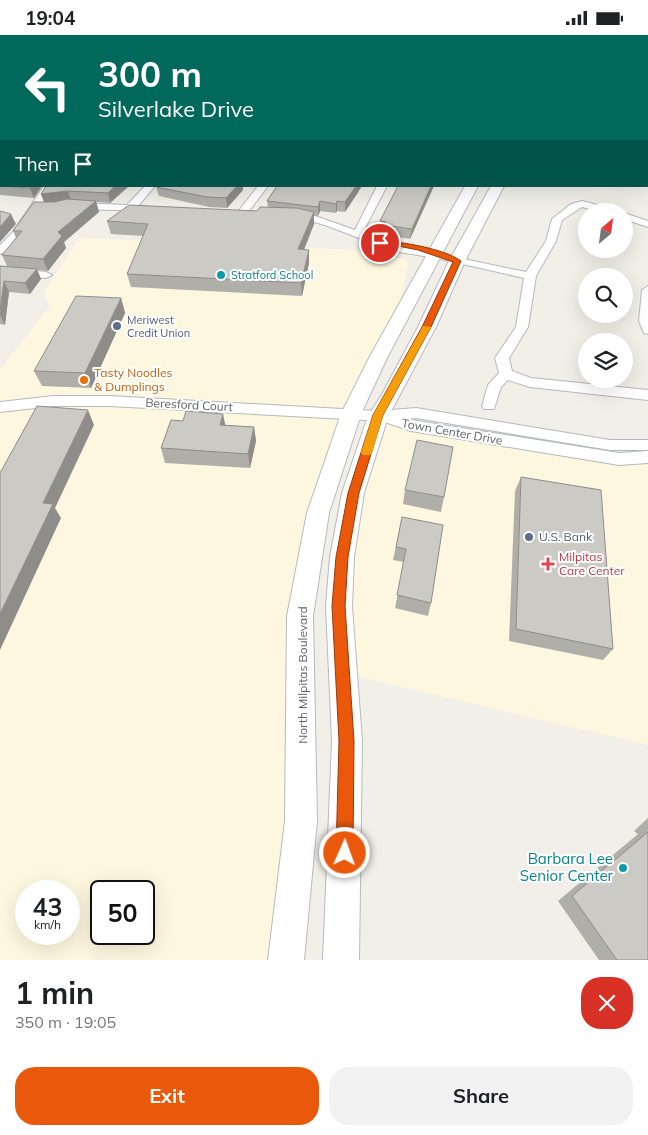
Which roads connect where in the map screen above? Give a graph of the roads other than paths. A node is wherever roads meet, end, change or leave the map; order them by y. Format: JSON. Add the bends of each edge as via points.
{"nodes":[{"id":1,"x":48,"y":187,"type":"edge"},
{"id":2,"x":149,"y":187,"type":"edge"},
{"id":3,"x":262,"y":187,"type":"edge"},
{"id":4,"x":381,"y":187,"type":"edge"},
{"id":5,"x":471,"y":187,"type":"edge"},
{"id":6,"x":497,"y":187,"type":"edge"},
{"id":7,"x":36,"y":205,"type":"junction"},
{"id":8,"x":578,"y":205,"type":"edge"},
{"id":9,"x":52,"y":206,"type":"edge"},
{"id":10,"x":67,"y":206,"type":"edge"},
{"id":11,"x":130,"y":208,"type":"junction"},
{"id":12,"x":158,"y":209,"type":"edge"},
{"id":13,"x":242,"y":213,"type":"edge"},
{"id":14,"x":281,"y":215,"type":"edge"},
{"id":15,"x":633,"y":219,"type":"edge"},
{"id":16,"x":648,"y":224,"type":"edge"},
{"id":17,"x":359,"y":236,"type":"junction"},
{"id":18,"x":380,"y":243,"type":"joint"},
{"id":19,"x":0,"y":251,"type":"edge"},
{"id":20,"x":435,"y":255,"type":"junction"},
{"id":21,"x":457,"y":261,"type":"junction"},
{"id":22,"x":0,"y":271,"type":"edge"},
{"id":23,"x":46,"y":275,"type":"dead end"},
{"id":24,"x":530,"y":276,"type":"junction"},
{"id":25,"x":648,"y":290,"type":"edge"},
{"id":26,"x":648,"y":296,"type":"edge"},
{"id":27,"x":648,"y":330,"type":"edge"},
{"id":28,"x":506,"y":374,"type":"junction"},
{"id":29,"x":648,"y":395,"type":"edge"},
{"id":30,"x":489,"y":406,"type":"dead end"},
{"id":31,"x":0,"y":407,"type":"edge"},
{"id":32,"x":351,"y":414,"type":"junction"},
{"id":33,"x":378,"y":415,"type":"junction"},
{"id":34,"x":648,"y":445,"type":"edge"},
{"id":35,"x":648,"y":457,"type":"edge"},
{"id":36,"x":286,"y":960,"type":"edge"},
{"id":37,"x":341,"y":960,"type":"edge"}],
"edges":[{"from":1,"to":7,"type":"street"},
{"from":2,"to":11,"type":"street"},
{"from":3,"to":13,"type":"street"},
{"from":4,"to":17,"type":"street"},
{"from":5,"to":20,"type":"main road","name":"North Milpitas Boulevard"},
{"from":6,"to":21,"type":"main road"},
{"from":7,"to":9,"type":"street"},
{"from":7,"to":19,"type":"street","via":[[16,235]]},
{"from":8,"to":24,"type":"street","via":[[557,219],[551,241]]},
{"from":10,"to":11,"type":"street"},
{"from":11,"to":12,"type":"street"},
{"from":14,"to":17,"type":"street","via":[[325,221]]},
{"from":15,"to":16,"type":"street"},
{"from":17,"to":18,"type":"street"},
{"from":18,"to":20,"type":"street","via":[[390,249],[416,255]]},
{"from":20,"to":21,"type":"street"},
{"from":20,"to":32,"type":"main road","name":"North Milpitas Boulevard"},
{"from":21,"to":24,"type":"street"},
{"from":21,"to":33,"type":"main road","via":[[427,327]]},
{"from":22,"to":23,"type":"street"},
{"from":24,"to":28,"type":"street","via":[[522,327],[502,358]]},
{"from":25,"to":26,"type":"street"},
{"from":26,"to":27,"type":"street","via":[[645,321]]},
{"from":28,"to":29,"type":"street","via":[[530,382]]},
{"from":28,"to":30,"type":"street","via":[[495,385]]},
{"from":31,"to":32,"type":"street","name":"Beresford Court","via":[[53,401],[110,401]]},
{"from":32,"to":33,"type":"street","name":"Beresford Court"},
{"from":32,"to":36,"type":"main road","name":"North Milpitas Boulevard","via":[[318,513],[300,617],[302,821]]},
{"from":33,"to":34,"type":"street","name":"Town Center Drive","via":[[416,413],[610,445]]},
{"from":33,"to":35,"type":"street","name":"Town Center Drive","via":[[411,426],[619,459]]},
{"from":33,"to":37,"type":"main road","via":[[353,493],[342,557],[339,606],[347,751]]}]}
